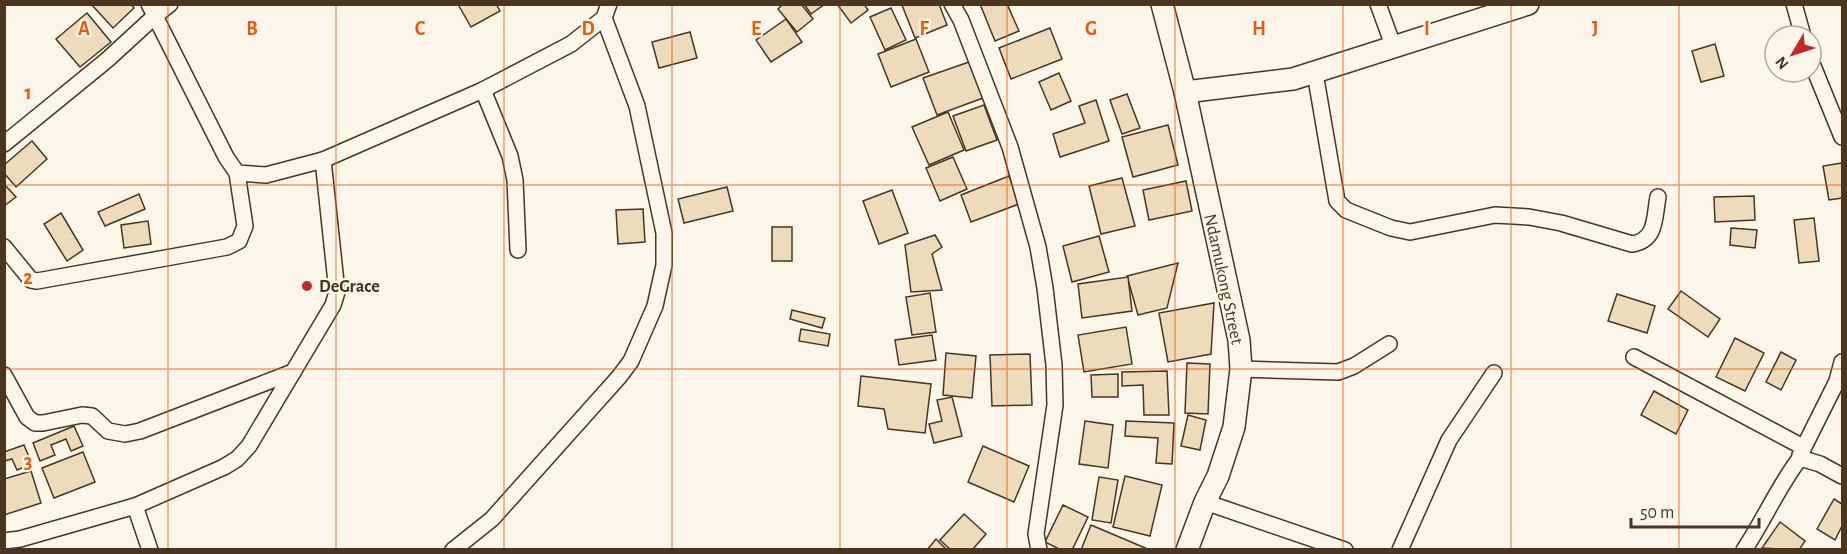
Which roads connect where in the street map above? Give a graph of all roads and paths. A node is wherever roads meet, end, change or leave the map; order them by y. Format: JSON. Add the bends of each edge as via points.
{"nodes":[{"id":1,"x":170,"y":4,"type":"edge"},
{"id":2,"x":952,"y":4,"type":"edge"},
{"id":3,"x":1162,"y":4,"type":"edge"},
{"id":4,"x":1378,"y":4,"type":"edge"},
{"id":5,"x":1528,"y":4,"type":"edge"},
{"id":6,"x":1794,"y":4,"type":"edge"},
{"id":7,"x":152,"y":10,"type":"edge"},
{"id":8,"x":607,"y":11,"type":"edge"},
{"id":9,"x":1800,"y":24,"type":"edge"},
{"id":10,"x":1394,"y":48,"type":"junction"},
{"id":11,"x":1315,"y":73,"type":"junction"},
{"id":12,"x":1820,"y":84,"type":"edge"},
{"id":13,"x":483,"y":90,"type":"junction"},
{"id":14,"x":1185,"y":92,"type":"junction"},
{"id":15,"x":1842,"y":137,"type":"edge"},
{"id":16,"x":4,"y":144,"type":"edge"},
{"id":17,"x":323,"y":160,"type":"junction"},
{"id":18,"x":237,"y":173,"type":"junction"},
{"id":19,"x":1658,"y":197,"type":"dead end"},
{"id":20,"x":4,"y":247,"type":"edge"},
{"id":21,"x":518,"y":250,"type":"dead end"},
{"id":22,"x":1389,"y":344,"type":"dead end"},
{"id":23,"x":1635,"y":357,"type":"dead end"},
{"id":24,"x":1842,"y":363,"type":"edge"},
{"id":25,"x":1241,"y":369,"type":"junction"},
{"id":26,"x":293,"y":372,"type":"junction"},
{"id":27,"x":1494,"y":373,"type":"dead end"},
{"id":28,"x":4,"y":375,"type":"edge"},
{"id":29,"x":1801,"y":452,"type":"junction"},
{"id":30,"x":1842,"y":476,"type":"edge"},
{"id":31,"x":1205,"y":502,"type":"junction"},
{"id":32,"x":135,"y":506,"type":"junction"},
{"id":33,"x":4,"y":541,"type":"edge"},
{"id":34,"x":150,"y":549,"type":"edge"},
{"id":35,"x":453,"y":549,"type":"edge"},
{"id":36,"x":1039,"y":549,"type":"edge"},
{"id":37,"x":1187,"y":549,"type":"edge"},
{"id":38,"x":1345,"y":549,"type":"edge"},
{"id":39,"x":1400,"y":549,"type":"edge"},
{"id":40,"x":1744,"y":549,"type":"edge"}],
"edges":[{"from":1,"to":7,"type":"street"},
{"from":2,"to":36,"type":"street","via":[[1010,147],[1038,247],[1045,288],[1055,405],[1036,534]]},
{"from":3,"to":14,"type":"main road","name":"Ndamukong Street"},
{"from":4,"to":10,"type":"street"},
{"from":5,"to":10,"type":"main road"},
{"from":6,"to":9,"type":"street"},
{"from":7,"to":16,"type":"street","via":[[106,60]]},
{"from":7,"to":18,"type":"street"},
{"from":8,"to":13,"type":"street","via":[[571,44]]},
{"from":8,"to":35,"type":"street","via":[[637,106],[664,233],[664,265],[655,306],[631,361],[619,377],[492,519]]},
{"from":10,"to":11,"type":"main road"},
{"from":11,"to":14,"type":"main road"},
{"from":11,"to":19,"type":"street","via":[[1337,201],[1346,210],[1390,228],[1410,232],[1495,215],[1529,216],[1632,244],[1642,243],[1652,233]]},
{"from":12,"to":15,"type":"street"},
{"from":13,"to":17,"type":"street"},
{"from":13,"to":21,"type":"street","via":[[510,156]]},
{"from":14,"to":25,"type":"main road","name":"Ndamukong Street","via":[[1239,340]]},
{"from":17,"to":18,"type":"street","via":[[266,175]]},
{"from":17,"to":26,"type":"street","via":[[337,292]]},
{"from":18,"to":20,"type":"street","via":[[245,226],[239,241],[226,247],[37,281],[31,280]]},
{"from":22,"to":25,"type":"street","via":[[1338,372]]},
{"from":23,"to":29,"type":"street"},
{"from":24,"to":29,"type":"street"},
{"from":25,"to":31,"type":"main road","name":"Ndamukong Street","via":[[1234,426]]},
{"from":26,"to":28,"type":"street","via":[[125,434],[108,431],[92,416],[82,414],[34,423]]},
{"from":26,"to":32,"type":"street","via":[[249,446],[237,459]]},
{"from":27,"to":39,"type":"street","via":[[1449,440]]},
{"from":29,"to":30,"type":"street"},
{"from":29,"to":40,"type":"street"},
{"from":31,"to":37,"type":"main road","name":"Ndamukong Street"},
{"from":31,"to":38,"type":"street"},
{"from":32,"to":33,"type":"street"},
{"from":32,"to":34,"type":"street"}]}
